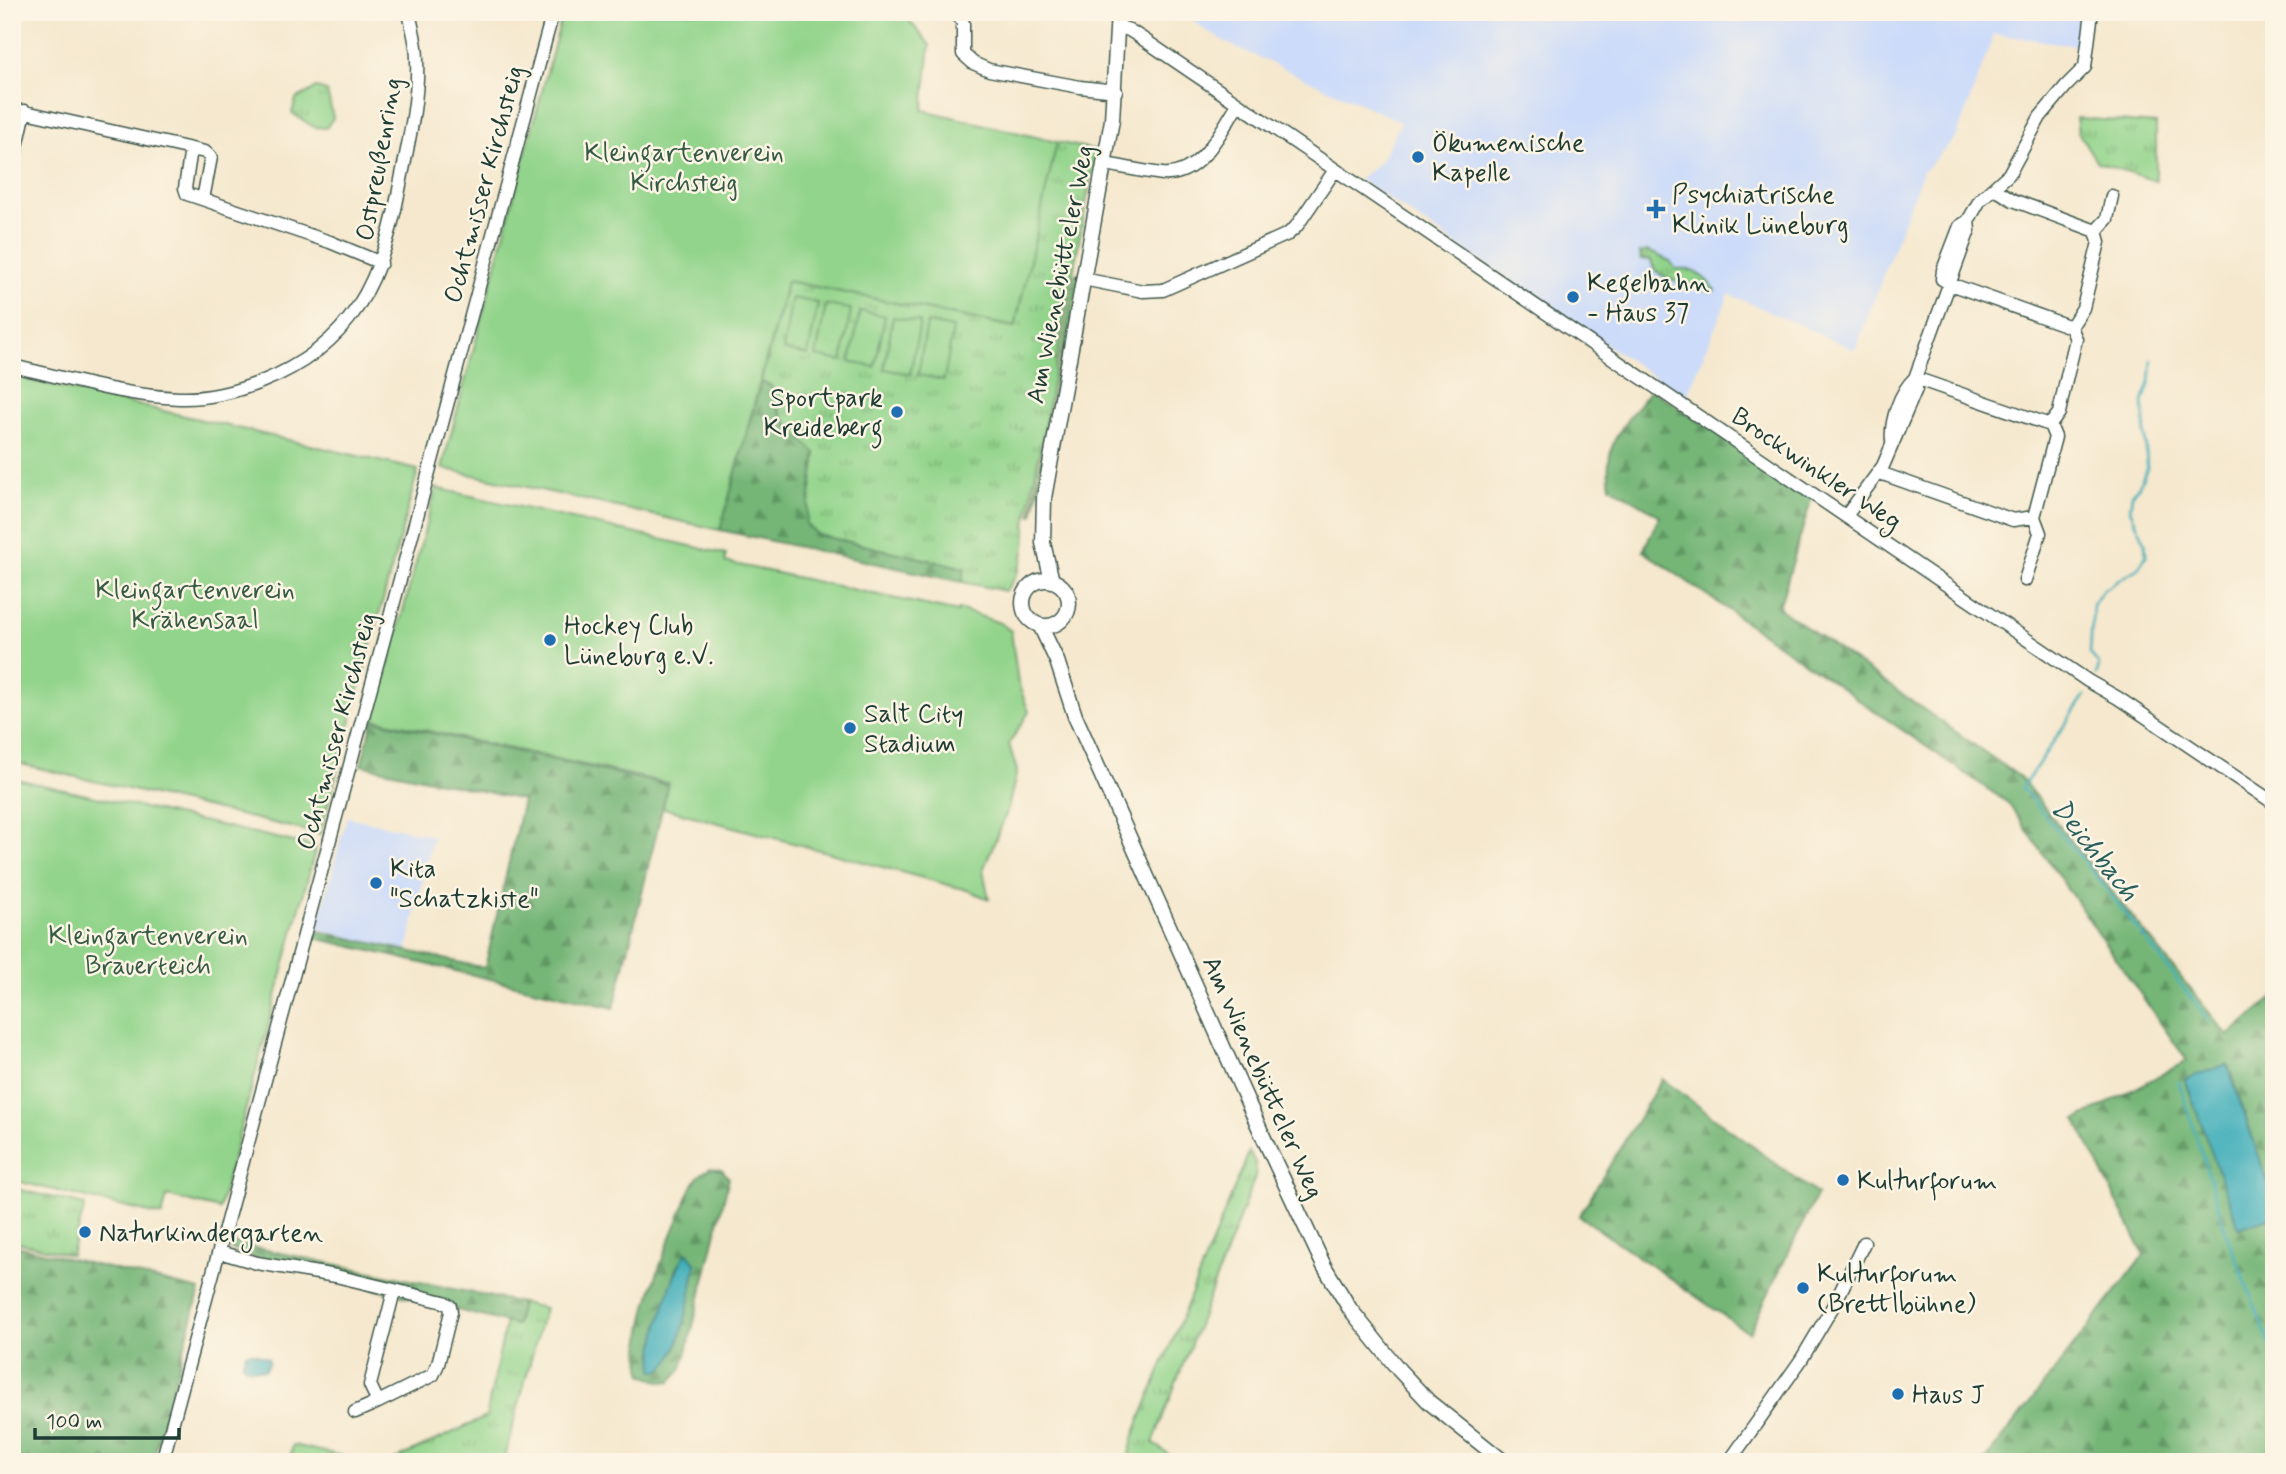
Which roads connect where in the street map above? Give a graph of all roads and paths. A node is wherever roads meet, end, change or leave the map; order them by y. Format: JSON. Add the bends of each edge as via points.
{"nodes":[{"id":1,"x":409,"y":12,"type":"edge"},
{"id":2,"x":553,"y":12,"type":"edge"},
{"id":3,"x":956,"y":12,"type":"edge"},
{"id":4,"x":2092,"y":12,"type":"edge"},
{"id":5,"x":1117,"y":19,"type":"edge"},
{"id":6,"x":1115,"y":91,"type":"junction"},
{"id":7,"x":1238,"y":104,"type":"junction"},
{"id":8,"x":18,"y":110,"type":"edge"},
{"id":9,"x":191,"y":149,"type":"junction"},
{"id":10,"x":1104,"y":164,"type":"junction"},
{"id":11,"x":12,"y":169,"type":"edge"},
{"id":12,"x":1335,"y":170,"type":"junction"},
{"id":13,"x":1995,"y":188,"type":"junction"},
{"id":14,"x":2112,"y":196,"type":"dead end"},
{"id":15,"x":203,"y":199,"type":"junction"},
{"id":16,"x":2096,"y":231,"type":"junction"},
{"id":17,"x":381,"y":263,"type":"junction"},
{"id":18,"x":1083,"y":279,"type":"junction"},
{"id":19,"x":1950,"y":284,"type":"junction"},
{"id":20,"x":2071,"y":327,"type":"junction"},
{"id":21,"x":12,"y":366,"type":"edge"},
{"id":22,"x":1915,"y":378,"type":"junction"},
{"id":23,"x":2050,"y":425,"type":"junction"},
{"id":24,"x":1880,"y":473,"type":"junction"},
{"id":25,"x":1846,"y":516,"type":"junction"},
{"id":26,"x":2034,"y":517,"type":"junction"},
{"id":27,"x":1043,"y":543,"type":"junction"},
{"id":28,"x":2025,"y":580,"type":"dead end"},
{"id":29,"x":1052,"y":581,"type":"junction"},
{"id":30,"x":1035,"y":583,"type":"junction"},
{"id":31,"x":1056,"y":624,"type":"junction"},
{"id":32,"x":1040,"y":625,"type":"junction"},
{"id":33,"x":1056,"y":661,"type":"junction"},
{"id":34,"x":2274,"y":803,"type":"edge"},
{"id":35,"x":1864,"y":1243,"type":"dead end"},
{"id":36,"x":219,"y":1252,"type":"junction"},
{"id":37,"x":394,"y":1291,"type":"junction"},
{"id":38,"x":378,"y":1402,"type":"junction"},
{"id":39,"x":355,"y":1412,"type":"dead end"},
{"id":40,"x":162,"y":1462,"type":"edge"},
{"id":41,"x":1504,"y":1462,"type":"edge"},
{"id":42,"x":1729,"y":1462,"type":"edge"}],
"edges":[{"from":1,"to":17,"type":"street","name":"Ostpreußenring","via":[[418,60],[415,93],[392,228]]},
{"from":2,"to":36,"type":"street","name":"Ochtmisser Kirchsteig"},
{"from":3,"to":6,"type":"street","via":[[963,23],[963,54],[972,64]]},
{"from":4,"to":13,"type":"street","via":[[2085,67],[2040,117],[2019,159]]},
{"from":5,"to":6,"type":"street","name":"Am Wienebütteler Weg"},
{"from":5,"to":7,"type":"street","name":"Brockwinkler Weg"},
{"from":6,"to":10,"type":"street","name":"Am Wienebütteler Weg"},
{"from":7,"to":10,"type":"street","via":[[1199,161],[1179,173]]},
{"from":7,"to":12,"type":"street","name":"Brockwinkler Weg"},
{"from":8,"to":9,"type":"street"},
{"from":8,"to":11,"type":"street"},
{"from":9,"to":15,"type":"street","via":[[185,192]]},
{"from":9,"to":15,"type":"street","via":[[211,157]]},
{"from":10,"to":18,"type":"street","name":"Am Wienebütteler Weg"},
{"from":12,"to":18,"type":"street","via":[[1288,233],[1180,285],[1154,292]]},
{"from":12,"to":25,"type":"street","name":"Brockwinkler Weg"},
{"from":13,"to":16,"type":"street","via":[[2013,200]]},
{"from":13,"to":19,"type":"street","via":[[1980,200],[1968,221]]},
{"from":14,"to":16,"type":"street","via":[[2107,219]]},
{"from":15,"to":17,"type":"street"},
{"from":16,"to":20,"type":"street","via":[[2099,242],[2083,308]]},
{"from":17,"to":21,"type":"street","name":"Ostpreußenring","via":[[359,306],[322,347],[282,373],[233,391],[180,398],[141,394]]},
{"from":18,"to":27,"type":"street","name":"Am Wienebütteler Weg","via":[[1047,473]]},
{"from":19,"to":20,"type":"street"},
{"from":19,"to":22,"type":"street"},
{"from":20,"to":23,"type":"street","via":[[2076,339],[2059,413]]},
{"from":22,"to":23,"type":"street"},
{"from":22,"to":24,"type":"street","via":[[1916,389]]},
{"from":23,"to":26,"type":"street","via":[[2054,437]]},
{"from":24,"to":25,"type":"street"},
{"from":24,"to":26,"type":"street","via":[[2013,520]]},
{"from":25,"to":34,"type":"street","name":"Brockwinkler Weg"},
{"from":26,"to":28,"type":"street","via":[[2040,533]]},
{"from":27,"to":29,"type":"street","name":"Am Wienebütteler Weg"},
{"from":27,"to":30,"type":"street","name":"Am Wienebütteler Weg"},
{"from":29,"to":30,"type":"street"},
{"from":29,"to":31,"type":"street","name":"Am Wienebütteler Weg","via":[[1063,587],[1069,599],[1067,613]]},
{"from":30,"to":32,"type":"street","name":"Am Wienebütteler Weg","via":[[1026,594],[1024,607]]},
{"from":31,"to":32,"type":"street"},
{"from":31,"to":33,"type":"street","name":"Am Wienebütteler Weg"},
{"from":32,"to":33,"type":"street","name":"Am Wienebütteler Weg"},
{"from":33,"to":41,"type":"street","name":"Am Wienebütteler Weg","via":[[1075,716],[1324,1266],[1350,1309],[1399,1370],[1430,1402]]},
{"from":35,"to":42,"type":"street","via":[[1801,1360]]},
{"from":36,"to":37,"type":"street"},
{"from":36,"to":40,"type":"street","name":"Ochtmisser Kirchsteig"},
{"from":37,"to":38,"type":"street","via":[[370,1385]]},
{"from":37,"to":38,"type":"street","via":[[444,1302],[451,1312],[433,1374]]},
{"from":38,"to":39,"type":"street"}]}
